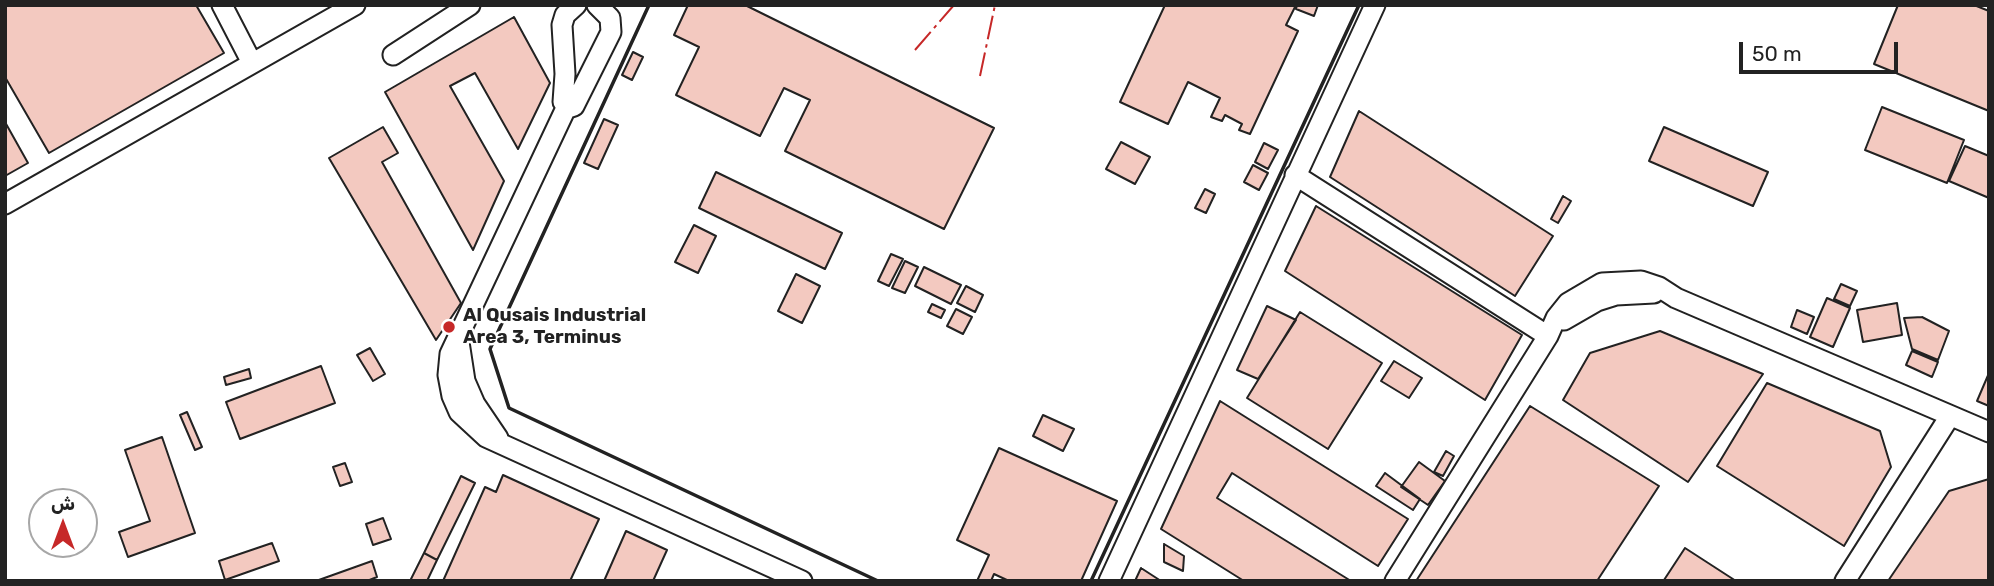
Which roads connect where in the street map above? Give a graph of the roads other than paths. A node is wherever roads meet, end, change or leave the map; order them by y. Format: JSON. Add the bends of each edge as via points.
{"nodes":[{"id":1,"x":222,"y":5,"type":"edge"},
{"id":2,"x":355,"y":5,"type":"edge"},
{"id":3,"x":470,"y":5,"type":"edge"},
{"id":4,"x":597,"y":5,"type":"edge"},
{"id":5,"x":1375,"y":5,"type":"edge"},
{"id":6,"x":568,"y":7,"type":"edge"},
{"id":7,"x":393,"y":55,"type":"dead end"},
{"id":8,"x":252,"y":63,"type":"junction"},
{"id":9,"x":566,"y":108,"type":"junction"},
{"id":10,"x":1295,"y":175,"type":"junction"},
{"id":11,"x":5,"y":204,"type":"edge"},
{"id":12,"x":1548,"y":336,"type":"junction"},
{"id":13,"x":1950,"y":416,"type":"junction"},
{"id":14,"x":1989,"y":432,"type":"edge"},
{"id":15,"x":802,"y":581,"type":"edge"},
{"id":16,"x":1109,"y":581,"type":"edge"},
{"id":17,"x":1395,"y":581,"type":"edge"},
{"id":18,"x":1845,"y":581,"type":"edge"}],
"edges":[{"from":1,"to":8,"type":"street"},
{"from":2,"to":8,"type":"street"},
{"from":3,"to":7,"type":"street"},
{"from":4,"to":9,"type":"street","via":[[610,18],[611,32],[574,106]]},
{"from":5,"to":10,"type":"street"},
{"from":6,"to":9,"type":"street","via":[[562,25]]},
{"from":8,"to":11,"type":"street"},
{"from":9,"to":15,"type":"street","via":[[459,334],[465,382],[502,443]]},
{"from":10,"to":12,"type":"street"},
{"from":10,"to":16,"type":"street"},
{"from":12,"to":13,"type":"street","via":[[1562,321],[1597,301],[1636,293],[1676,298]]},
{"from":12,"to":17,"type":"street"},
{"from":13,"to":14,"type":"street"},
{"from":13,"to":18,"type":"street"}]}
